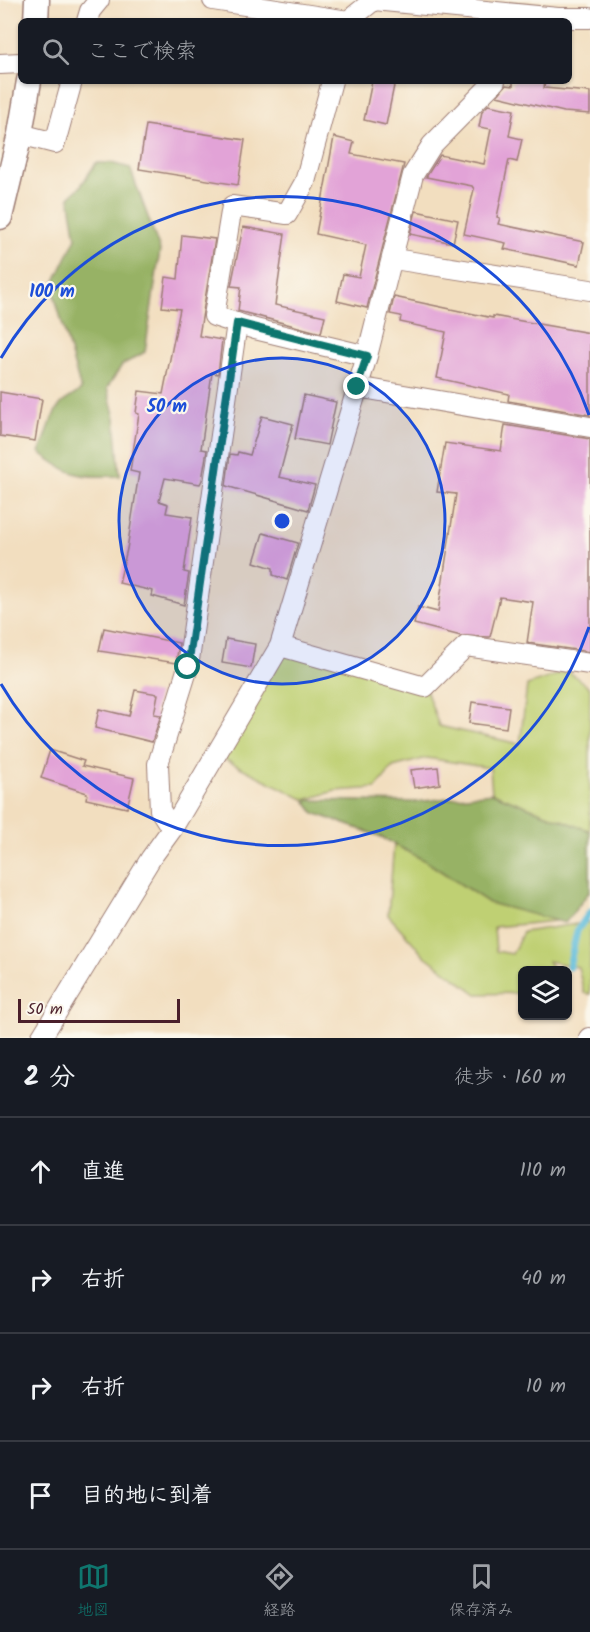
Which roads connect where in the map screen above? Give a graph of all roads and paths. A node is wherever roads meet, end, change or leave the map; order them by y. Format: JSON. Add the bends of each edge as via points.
{"nodes":[{"id":1,"x":37,"y":0,"type":"edge"},
{"id":2,"x":99,"y":0,"type":"edge"},
{"id":3,"x":213,"y":0,"type":"edge"},
{"id":4,"x":575,"y":0,"type":"edge"},
{"id":5,"x":261,"y":4,"type":"edge"},
{"id":6,"x":36,"y":18,"type":"edge"},
{"id":7,"x":88,"y":18,"type":"edge"},
{"id":8,"x":333,"y":18,"type":"edge"},
{"id":9,"x":352,"y":18,"type":"edge"},
{"id":10,"x":546,"y":18,"type":"edge"},
{"id":11,"x":557,"y":18,"type":"edge"},
{"id":12,"x":590,"y":18,"type":"edge"},
{"id":13,"x":572,"y":19,"type":"edge"},
{"id":14,"x":18,"y":63,"type":"edge"},
{"id":15,"x":0,"y":64,"type":"edge"},
{"id":16,"x":28,"y":84,"type":"edge"},
{"id":17,"x":71,"y":84,"type":"edge"},
{"id":18,"x":331,"y":84,"type":"edge"},
{"id":19,"x":492,"y":84,"type":"edge"},
{"id":20,"x":20,"y":134,"type":"junction"},
{"id":21,"x":0,"y":217,"type":"edge"},
{"id":22,"x":394,"y":259,"type":"junction"},
{"id":23,"x":590,"y":290,"type":"edge"},
{"id":24,"x":237,"y":323,"type":"junction"},
{"id":25,"x":367,"y":356,"type":"junction"},
{"id":26,"x":357,"y":387,"type":"junction"},
{"id":27,"x":590,"y":428,"type":"edge"},
{"id":28,"x":280,"y":646,"type":"junction"},
{"id":29,"x":581,"y":662,"type":"edge"},
{"id":30,"x":590,"y":677,"type":"edge"},
{"id":31,"x":172,"y":829,"type":"junction"},
{"id":32,"x":41,"y":1038,"type":"edge"}],
"edges":[{"from":1,"to":6,"type":"street"},
{"from":2,"to":7,"type":"street"},
{"from":3,"to":5,"type":"street"},
{"from":4,"to":11,"type":"street"},
{"from":5,"to":8,"type":"street"},
{"from":9,"to":10,"type":"street","via":[[374,0]]},
{"from":12,"to":13,"type":"street"},
{"from":14,"to":15,"type":"street"},
{"from":16,"to":20,"type":"street"},
{"from":17,"to":20,"type":"street","via":[[55,143]]},
{"from":18,"to":24,"type":"street","via":[[305,182],[287,214],[232,206],[214,316]]},
{"from":19,"to":22,"type":"street","via":[[432,145],[413,175]]},
{"from":20,"to":21,"type":"street"},
{"from":22,"to":23,"type":"street"},
{"from":22,"to":25,"type":"street"},
{"from":24,"to":25,"type":"street"},
{"from":24,"to":31,"type":"street","via":[[188,667],[158,764],[160,810]]},
{"from":25,"to":26,"type":"street"},
{"from":26,"to":27,"type":"street"},
{"from":26,"to":28,"type":"street"},
{"from":28,"to":29,"type":"street","via":[[425,687],[466,646]]},
{"from":28,"to":31,"type":"street"},
{"from":29,"to":30,"type":"street"},
{"from":31,"to":32,"type":"street"}]}
